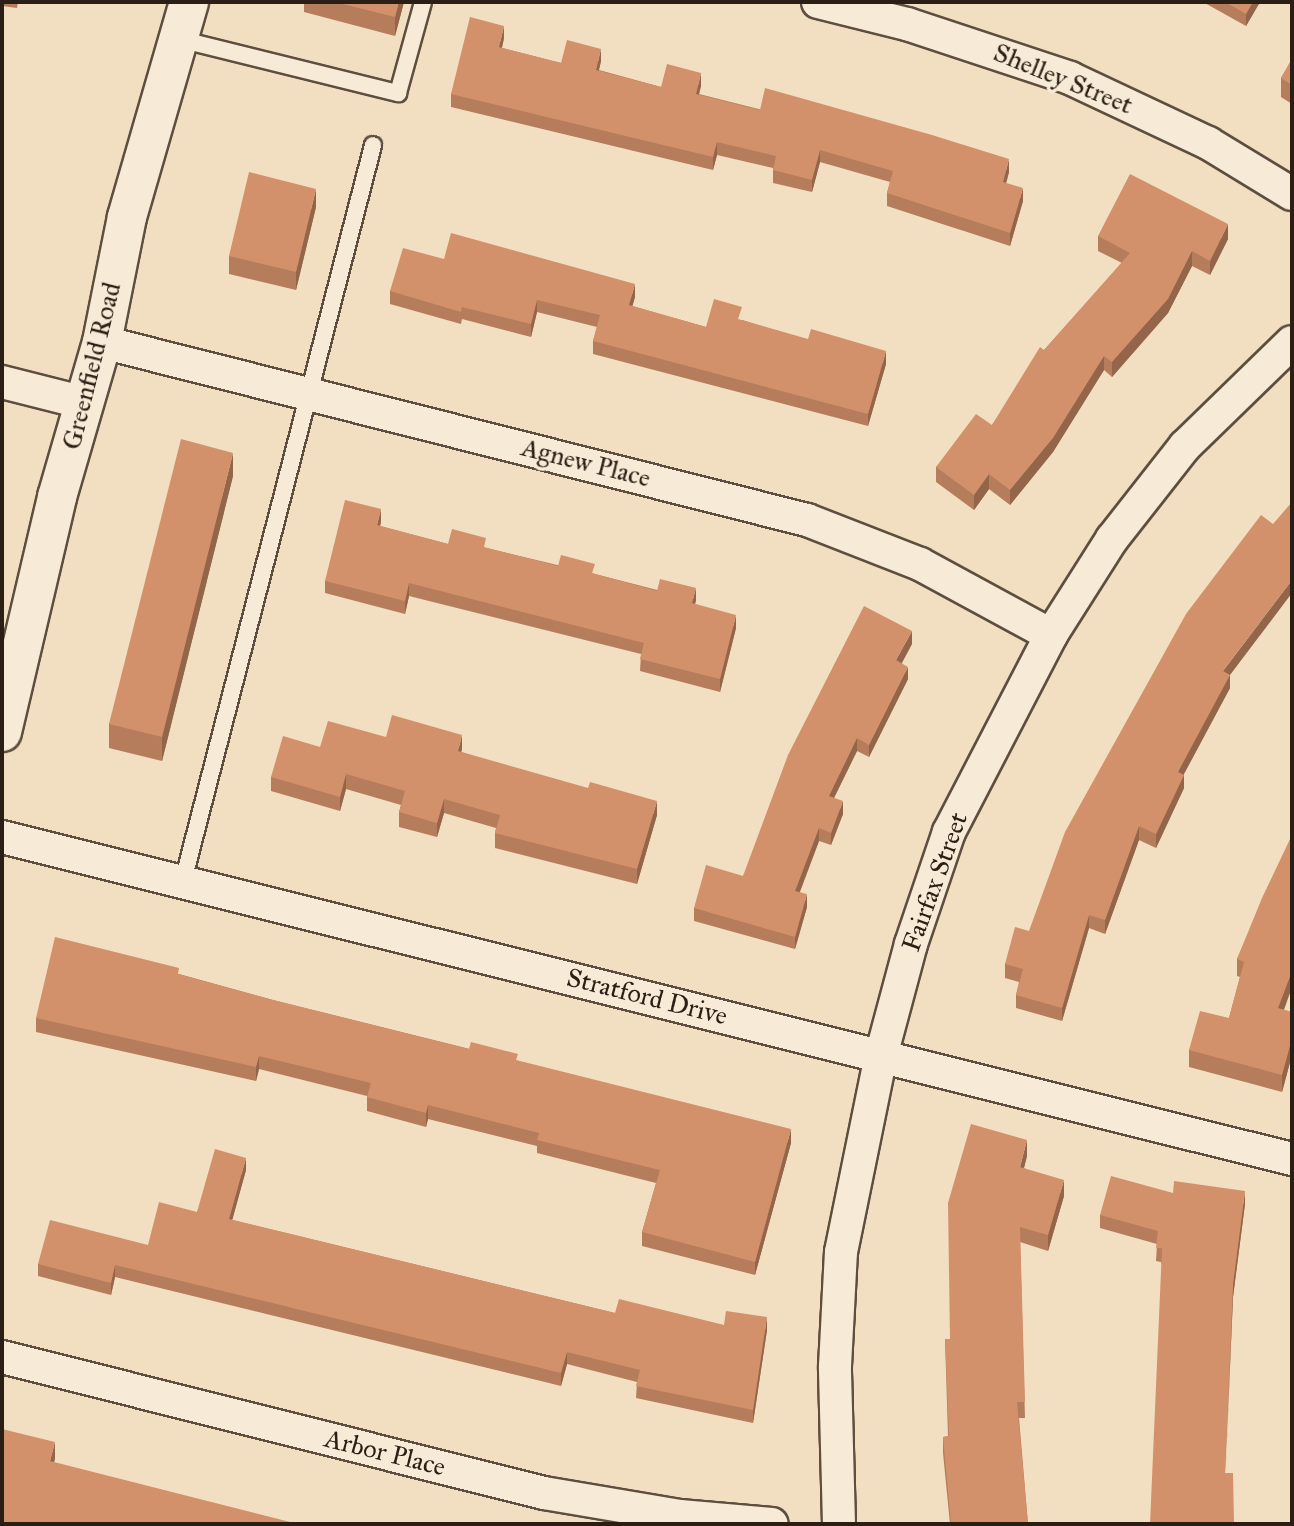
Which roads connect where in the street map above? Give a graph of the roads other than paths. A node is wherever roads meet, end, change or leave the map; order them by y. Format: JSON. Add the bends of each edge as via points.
{"nodes":[{"id":1,"x":189,"y":2,"type":"edge"},
{"id":2,"x":423,"y":2,"type":"edge"},
{"id":3,"x":818,"y":2,"type":"edge"},
{"id":4,"x":179,"y":39,"type":"junction"},
{"id":5,"x":373,"y":145,"type":"dead end"},
{"id":6,"x":1292,"y":194,"type":"edge"},
{"id":7,"x":102,"y":342,"type":"junction"},
{"id":8,"x":1292,"y":342,"type":"edge"},
{"id":9,"x":2,"y":382,"type":"edge"},
{"id":10,"x":307,"y":394,"type":"junction"},
{"id":11,"x":85,"y":403,"type":"junction"},
{"id":12,"x":1051,"y":635,"type":"junction"},
{"id":13,"x":2,"y":732,"type":"edge"},
{"id":14,"x":2,"y":837,"type":"edge"},
{"id":15,"x":183,"y":881,"type":"junction"},
{"id":16,"x":881,"y":1056,"type":"junction"},
{"id":17,"x":1292,"y":1159,"type":"edge"},
{"id":18,"x":2,"y":1357,"type":"edge"},
{"id":19,"x":772,"y":1524,"type":"edge"},
{"id":20,"x":828,"y":1524,"type":"edge"},
{"id":21,"x":839,"y":1524,"type":"edge"}],
"edges":[{"from":1,"to":4,"type":"main road","name":"Greenfield Road"},
{"from":2,"to":4,"type":"lane","via":[[398,93]]},
{"from":3,"to":6,"type":"street","name":"Shelley Street","via":[[907,24],[1070,78],[1208,143]]},
{"from":4,"to":7,"type":"main road","name":"Greenfield Road","via":[[127,217]]},
{"from":5,"to":10,"type":"lane"},
{"from":7,"to":10,"type":"street","name":"Agnew Place"},
{"from":7,"to":11,"type":"main road","name":"Greenfield Road"},
{"from":8,"to":12,"type":"street","name":"Fairfax Street","via":[[1185,446],[1112,539]]},
{"from":9,"to":11,"type":"street"},
{"from":10,"to":12,"type":"street","name":"Agnew Place","via":[[807,520],[920,564]]},
{"from":10,"to":15,"type":"lane"},
{"from":11,"to":13,"type":"main road","name":"Greenfield Road","via":[[57,497]]},
{"from":12,"to":16,"type":"street","name":"Fairfax Street","via":[[949,832],[911,944]]},
{"from":14,"to":15,"type":"street","name":"Stratford Drive"},
{"from":15,"to":16,"type":"street","name":"Stratford Drive"},
{"from":16,"to":17,"type":"street","name":"Stratford Drive"},
{"from":16,"to":21,"type":"street","name":"Fairfax Street","via":[[841,1252],[835,1366]]},
{"from":18,"to":19,"type":"street","name":"Arbor Place","via":[[544,1493],[680,1516]]},
{"from":20,"to":21,"type":"street"}]}
